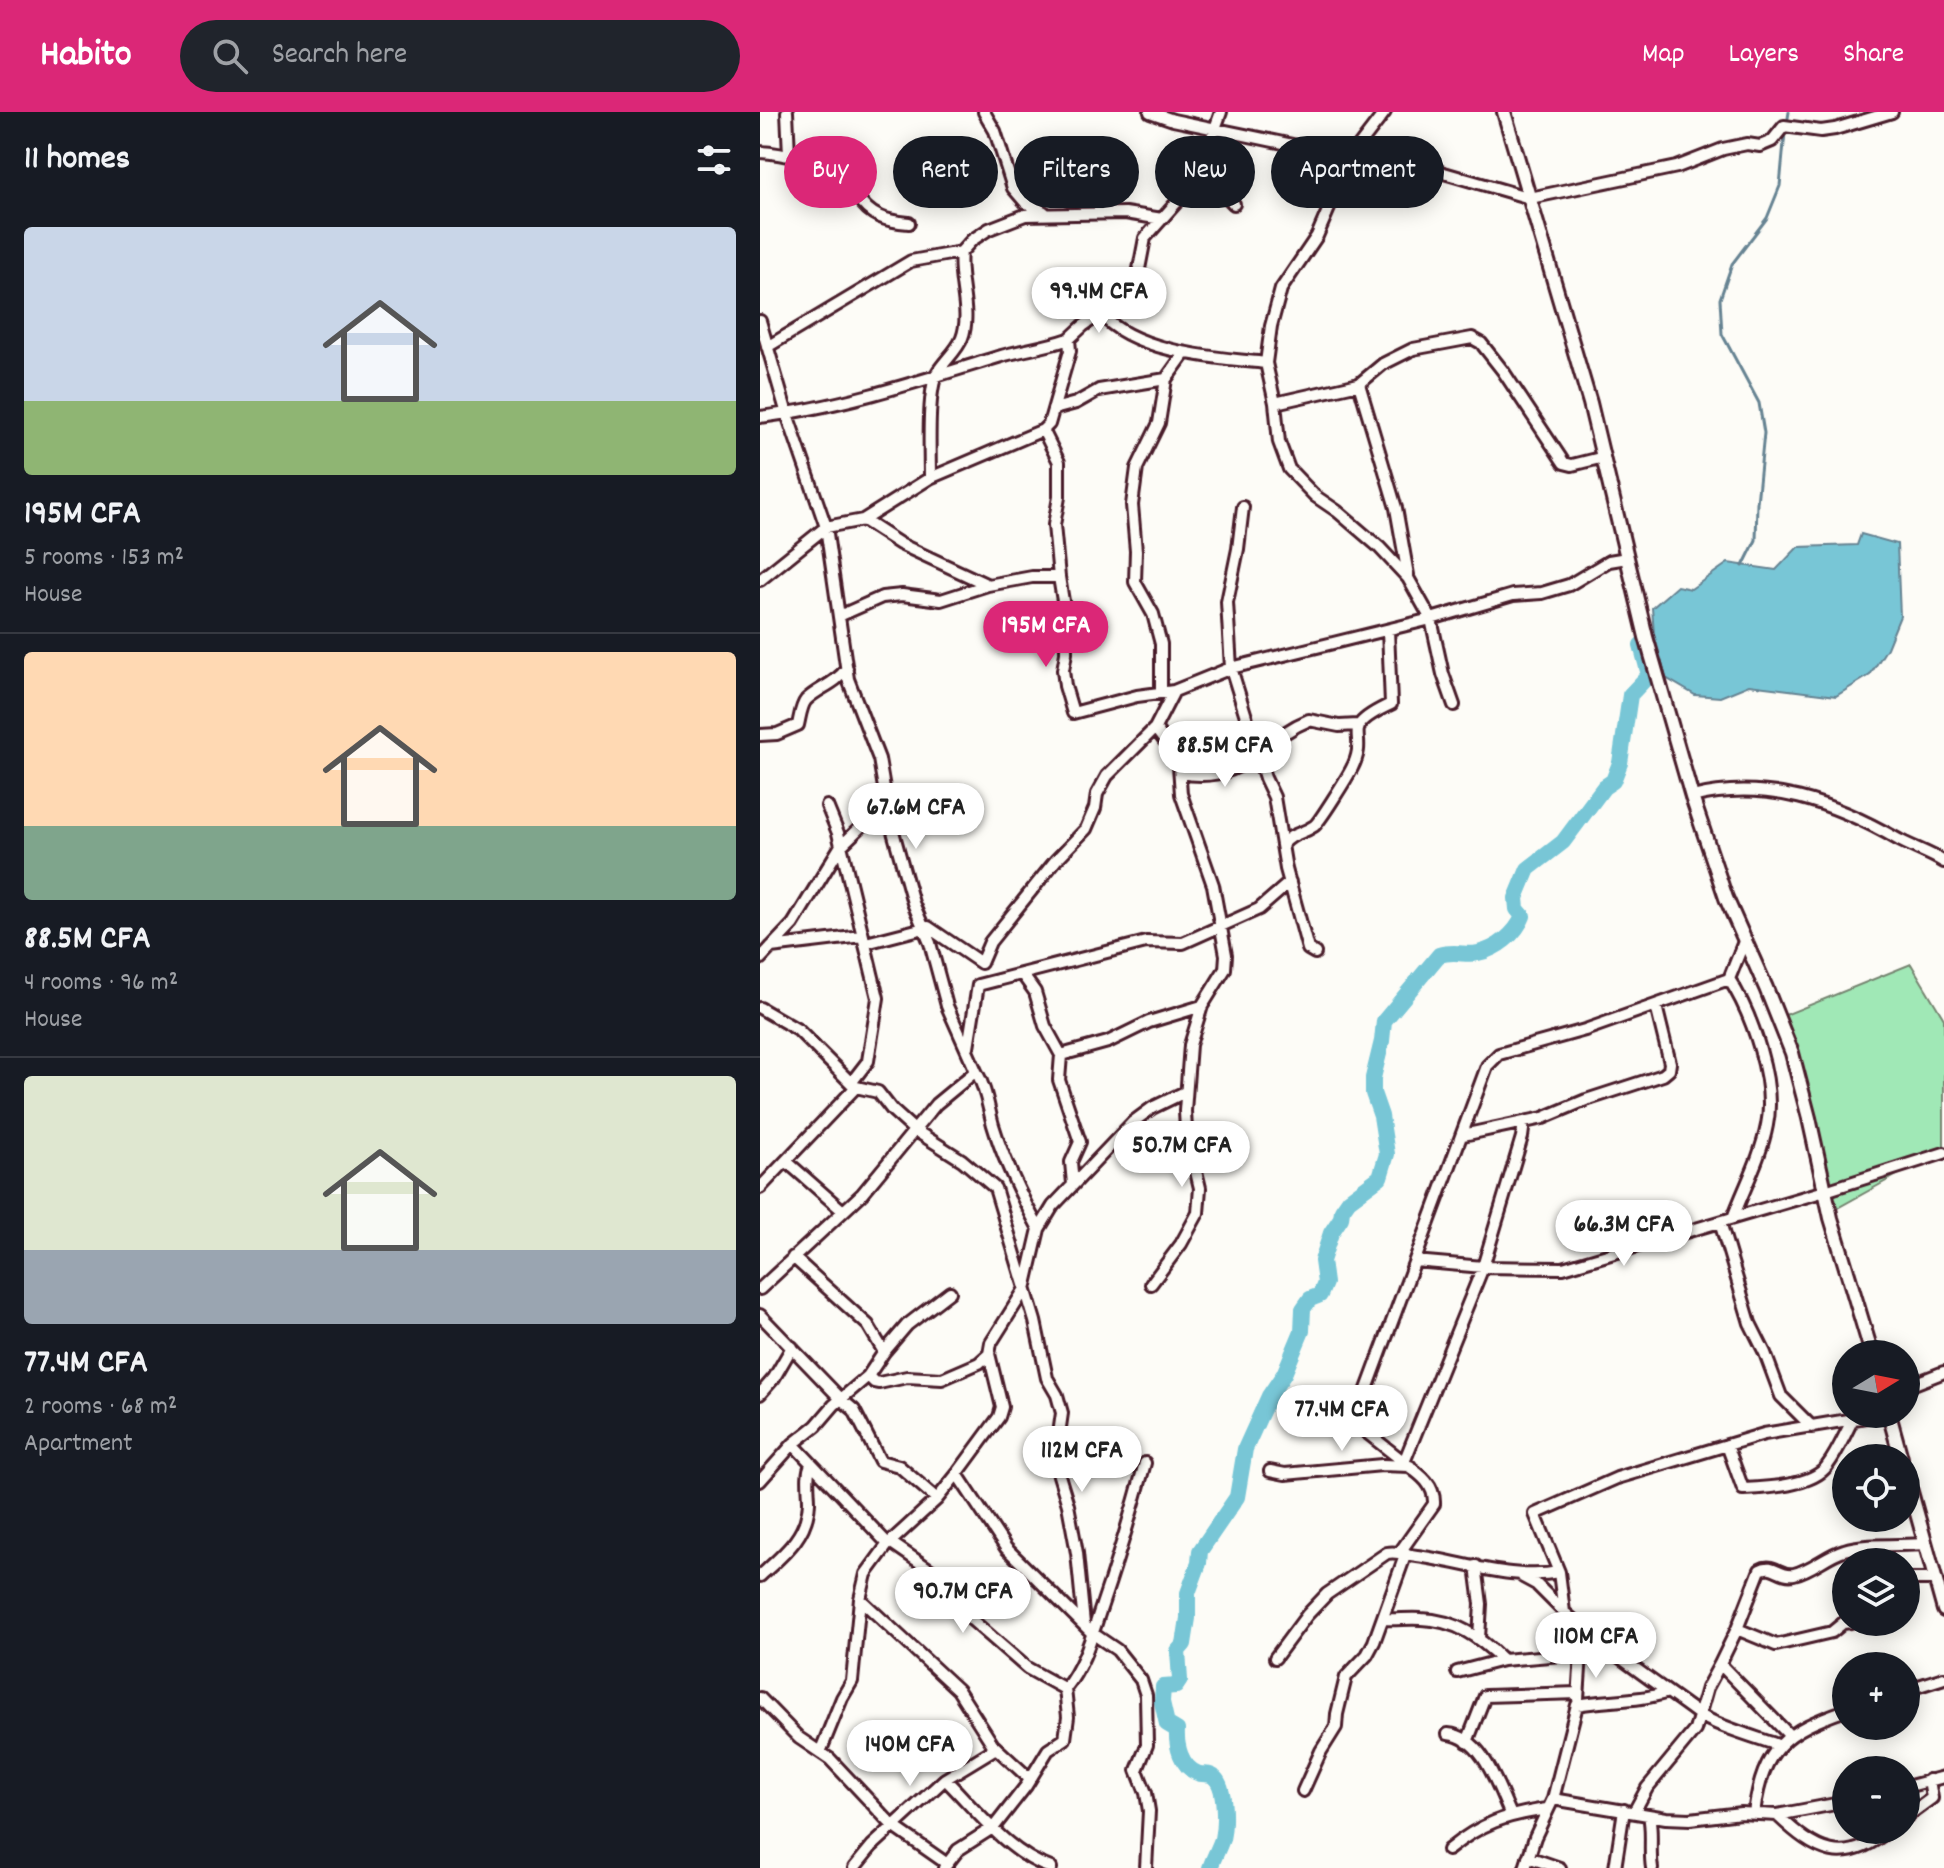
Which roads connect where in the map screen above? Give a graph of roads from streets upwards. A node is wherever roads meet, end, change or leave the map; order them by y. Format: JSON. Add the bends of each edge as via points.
{"nodes":[{"id":1,"x":787,"y":112,"type":"edge"},
{"id":2,"x":984,"y":112,"type":"edge"},
{"id":3,"x":1150,"y":112,"type":"edge"},
{"id":4,"x":1221,"y":112,"type":"edge"},
{"id":5,"x":1385,"y":112,"type":"edge"},
{"id":6,"x":1504,"y":112,"type":"edge"},
{"id":7,"x":1892,"y":112,"type":"edge"},
{"id":8,"x":1216,"y":130,"type":"junction"},
{"id":9,"x":788,"y":136,"type":"edge"},
{"id":10,"x":1214,"y":136,"type":"edge"},
{"id":11,"x":1367,"y":136,"type":"edge"},
{"id":12,"x":1271,"y":140,"type":"edge"},
{"id":13,"x":760,"y":152,"type":"edge"},
{"id":14,"x":784,"y":154,"type":"edge"},
{"id":15,"x":1444,"y":173,"type":"edge"},
{"id":16,"x":1530,"y":198,"type":"junction"},
{"id":17,"x":867,"y":208,"type":"edge"},
{"id":18,"x":1172,"y":208,"type":"edge"},
{"id":19,"x":1329,"y":208,"type":"edge"},
{"id":20,"x":1045,"y":213,"type":"junction"},
{"id":21,"x":1162,"y":219,"type":"junction"},
{"id":22,"x":909,"y":223,"type":"dead end"},
{"id":23,"x":961,"y":252,"type":"junction"},
{"id":24,"x":1100,"y":313,"type":"junction"},
{"id":25,"x":760,"y":321,"type":"edge"},
{"id":26,"x":1069,"y":339,"type":"junction"},
{"id":27,"x":767,"y":347,"type":"junction"},
{"id":28,"x":1184,"y":354,"type":"junction"},
{"id":29,"x":1266,"y":363,"type":"junction"},
{"id":30,"x":936,"y":376,"type":"junction"},
{"id":31,"x":1166,"y":379,"type":"junction"},
{"id":32,"x":1359,"y":384,"type":"junction"},
{"id":33,"x":1275,"y":403,"type":"junction"},
{"id":34,"x":1054,"y":409,"type":"junction"},
{"id":35,"x":787,"y":414,"type":"junction"},
{"id":36,"x":760,"y":417,"type":"edge"},
{"id":37,"x":1043,"y":430,"type":"junction"},
{"id":38,"x":1604,"y":457,"type":"junction"},
{"id":39,"x":930,"y":478,"type":"junction"},
{"id":40,"x":1243,"y":507,"type":"dead end"},
{"id":41,"x":863,"y":520,"type":"junction"},
{"id":42,"x":826,"y":527,"type":"junction"},
{"id":43,"x":1627,"y":558,"type":"junction"},
{"id":44,"x":1059,"y":577,"type":"junction"},
{"id":45,"x":1408,"y":578,"type":"junction"},
{"id":46,"x":760,"y":580,"type":"edge"},
{"id":47,"x":988,"y":585,"type":"junction"},
{"id":48,"x":839,"y":616,"type":"junction"},
{"id":49,"x":1431,"y":619,"type":"junction"},
{"id":50,"x":1388,"y":630,"type":"junction"},
{"id":51,"x":847,"y":668,"type":"junction"},
{"id":52,"x":1231,"y":668,"type":"junction"},
{"id":53,"x":1174,"y":691,"type":"junction"},
{"id":54,"x":1161,"y":692,"type":"junction"},
{"id":55,"x":1454,"y":705,"type":"dead end"},
{"id":56,"x":1358,"y":725,"type":"junction"},
{"id":57,"x":1155,"y":728,"type":"junction"},
{"id":58,"x":760,"y":735,"type":"edge"},
{"id":59,"x":1260,"y":754,"type":"junction"},
{"id":60,"x":1180,"y":773,"type":"junction"},
{"id":61,"x":1692,"y":797,"type":"junction"},
{"id":62,"x":827,"y":806,"type":"dead end"},
{"id":63,"x":887,"y":807,"type":"junction"},
{"id":64,"x":1282,"y":845,"type":"junction"},
{"id":65,"x":840,"y":847,"type":"junction"},
{"id":66,"x":1944,"y":862,"type":"edge"},
{"id":67,"x":1290,"y":882,"type":"junction"},
{"id":68,"x":1219,"y":925,"type":"junction"},
{"id":69,"x":923,"y":928,"type":"junction"},
{"id":70,"x":864,"y":939,"type":"junction"},
{"id":71,"x":1745,"y":939,"type":"junction"},
{"id":72,"x":771,"y":947,"type":"junction"},
{"id":73,"x":1315,"y":953,"type":"dead end"},
{"id":74,"x":760,"y":959,"type":"edge"},
{"id":75,"x":981,"y":963,"type":"junction"},
{"id":76,"x":1022,"y":974,"type":"junction"},
{"id":77,"x":1729,"y":979,"type":"junction"},
{"id":78,"x":978,"y":985,"type":"junction"},
{"id":79,"x":1202,"y":1006,"type":"junction"},
{"id":80,"x":1656,"y":1006,"type":"junction"},
{"id":81,"x":760,"y":1008,"type":"edge"},
{"id":82,"x":967,"y":1049,"type":"junction"},
{"id":83,"x":1061,"y":1055,"type":"junction"},
{"id":84,"x":976,"y":1071,"type":"junction"},
{"id":85,"x":853,"y":1085,"type":"junction"},
{"id":86,"x":1185,"y":1092,"type":"junction"},
{"id":87,"x":1524,"y":1122,"type":"junction"},
{"id":88,"x":913,"y":1129,"type":"junction"},
{"id":89,"x":1463,"y":1135,"type":"junction"},
{"id":90,"x":1944,"y":1153,"type":"edge"},
{"id":91,"x":786,"y":1161,"type":"junction"},
{"id":92,"x":1073,"y":1184,"type":"junction"},
{"id":93,"x":760,"y":1188,"type":"edge"},
{"id":94,"x":1825,"y":1191,"type":"junction"},
{"id":95,"x":843,"y":1211,"type":"junction"},
{"id":96,"x":1733,"y":1218,"type":"junction"},
{"id":97,"x":1720,"y":1222,"type":"junction"},
{"id":98,"x":1039,"y":1229,"type":"junction"},
{"id":99,"x":793,"y":1257,"type":"junction"},
{"id":100,"x":1415,"y":1261,"type":"junction"},
{"id":101,"x":1483,"y":1267,"type":"junction"},
{"id":102,"x":1151,"y":1284,"type":"dead end"},
{"id":103,"x":760,"y":1289,"type":"edge"},
{"id":104,"x":1025,"y":1289,"type":"junction"},
{"id":105,"x":950,"y":1292,"type":"dead end"},
{"id":106,"x":760,"y":1315,"type":"edge"},
{"id":107,"x":1868,"y":1340,"type":"edge"},
{"id":108,"x":792,"y":1347,"type":"junction"},
{"id":109,"x":884,"y":1352,"type":"junction"},
{"id":110,"x":989,"y":1354,"type":"junction"},
{"id":111,"x":1944,"y":1372,"type":"edge"},
{"id":112,"x":868,"y":1376,"type":"junction"},
{"id":113,"x":1920,"y":1381,"type":"edge"},
{"id":114,"x":760,"y":1394,"type":"edge"},
{"id":115,"x":842,"y":1400,"type":"junction"},
{"id":116,"x":1832,"y":1424,"type":"edge"},
{"id":117,"x":1812,"y":1427,"type":"junction"},
{"id":118,"x":1848,"y":1428,"type":"edge"},
{"id":119,"x":793,"y":1444,"type":"junction"},
{"id":120,"x":1727,"y":1445,"type":"junction"},
{"id":121,"x":1145,"y":1463,"type":"dead end"},
{"id":122,"x":811,"y":1464,"type":"junction"},
{"id":123,"x":1407,"y":1464,"type":"junction"},
{"id":124,"x":1270,"y":1471,"type":"dead end"},
{"id":125,"x":957,"y":1474,"type":"junction"},
{"id":126,"x":760,"y":1481,"type":"edge"},
{"id":127,"x":937,"y":1499,"type":"junction"},
{"id":128,"x":1920,"y":1526,"type":"edge"},
{"id":129,"x":889,"y":1543,"type":"junction"},
{"id":130,"x":1925,"y":1544,"type":"junction"},
{"id":131,"x":1403,"y":1553,"type":"junction"},
{"id":132,"x":1476,"y":1566,"type":"junction"},
{"id":133,"x":1559,"y":1572,"type":"junction"},
{"id":134,"x":1518,"y":1575,"type":"junction"},
{"id":135,"x":760,"y":1576,"type":"edge"},
{"id":136,"x":1920,"y":1579,"type":"edge"},
{"id":137,"x":1935,"y":1579,"type":"junction"},
{"id":138,"x":860,"y":1599,"type":"junction"},
{"id":139,"x":1944,"y":1610,"type":"edge"},
{"id":140,"x":1564,"y":1612,"type":"junction"},
{"id":141,"x":1383,"y":1619,"type":"junction"},
{"id":142,"x":1084,"y":1624,"type":"junction"},
{"id":143,"x":1737,"y":1629,"type":"junction"},
{"id":144,"x":1832,"y":1632,"type":"edge"},
{"id":145,"x":1092,"y":1633,"type":"junction"},
{"id":146,"x":1479,"y":1638,"type":"junction"},
{"id":147,"x":1609,"y":1651,"type":"junction"},
{"id":148,"x":1581,"y":1653,"type":"junction"},
{"id":149,"x":1275,"y":1658,"type":"dead end"},
{"id":150,"x":1503,"y":1660,"type":"junction"},
{"id":151,"x":1720,"y":1664,"type":"junction"},
{"id":152,"x":1457,"y":1672,"type":"dead end"},
{"id":153,"x":1944,"y":1678,"type":"edge"},
{"id":154,"x":1920,"y":1686,"type":"edge"},
{"id":155,"x":1065,"y":1689,"type":"junction"},
{"id":156,"x":1668,"y":1692,"type":"junction"},
{"id":157,"x":1578,"y":1693,"type":"junction"},
{"id":158,"x":760,"y":1698,"type":"edge"},
{"id":159,"x":1577,"y":1705,"type":"junction"},
{"id":160,"x":1698,"y":1715,"type":"junction"},
{"id":161,"x":1832,"y":1715,"type":"edge"},
{"id":162,"x":1448,"y":1734,"type":"dead end"},
{"id":163,"x":1789,"y":1735,"type":"junction"},
{"id":164,"x":1467,"y":1742,"type":"junction"},
{"id":165,"x":1778,"y":1745,"type":"junction"},
{"id":166,"x":996,"y":1748,"type":"junction"},
{"id":167,"x":821,"y":1750,"type":"junction"},
{"id":168,"x":1944,"y":1777,"type":"edge"},
{"id":169,"x":945,"y":1779,"type":"junction"},
{"id":170,"x":1030,"y":1779,"type":"junction"},
{"id":171,"x":1929,"y":1780,"type":"junction"},
{"id":172,"x":1920,"y":1783,"type":"edge"},
{"id":173,"x":1303,"y":1791,"type":"dead end"},
{"id":174,"x":1550,"y":1804,"type":"junction"},
{"id":175,"x":1832,"y":1805,"type":"edge"},
{"id":176,"x":1920,"y":1807,"type":"edge"},
{"id":177,"x":1629,"y":1811,"type":"junction"},
{"id":178,"x":1754,"y":1813,"type":"junction"},
{"id":179,"x":1511,"y":1815,"type":"junction"},
{"id":180,"x":1649,"y":1815,"type":"junction"},
{"id":181,"x":1777,"y":1815,"type":"junction"},
{"id":182,"x":893,"y":1826,"type":"junction"},
{"id":183,"x":994,"y":1827,"type":"junction"},
{"id":184,"x":1870,"y":1844,"type":"edge"},
{"id":185,"x":1448,"y":1850,"type":"dead end"},
{"id":186,"x":1526,"y":1862,"type":"edge"},
{"id":187,"x":945,"y":1866,"type":"edge"},
{"id":188,"x":854,"y":1868,"type":"edge"},
{"id":189,"x":1051,"y":1868,"type":"edge"},
{"id":190,"x":1146,"y":1868,"type":"edge"},
{"id":191,"x":1560,"y":1868,"type":"edge"},
{"id":192,"x":1615,"y":1868,"type":"edge"},
{"id":193,"x":1652,"y":1868,"type":"edge"}],
"edges":[{"from":1,"to":9,"type":"street"},
{"from":2,"to":20,"type":"street","via":[[1013,188]]},
{"from":3,"to":8,"type":"street"},
{"from":4,"to":8,"type":"street"},
{"from":5,"to":11,"type":"street"},
{"from":6,"to":16,"type":"street"},
{"from":7,"to":16,"type":"street","via":[[1821,131],[1784,126],[1760,146],[1723,149],[1677,167]]},
{"from":8,"to":10,"type":"street"},
{"from":8,"to":12,"type":"street"},
{"from":13,"to":14,"type":"street"},
{"from":15,"to":16,"type":"street"},
{"from":16,"to":38,"type":"street"},
{"from":17,"to":22,"type":"street","via":[[879,218]]},
{"from":18,"to":21,"type":"street"},
{"from":19,"to":29,"type":"street","via":[[1281,289]]},
{"from":20,"to":21,"type":"street","via":[[1125,213]]},
{"from":20,"to":23,"type":"street","via":[[989,229]]},
{"from":21,"to":24,"type":"street","via":[[1145,238],[1135,290]]},
{"from":23,"to":27,"type":"street","via":[[902,265]]},
{"from":23,"to":30,"type":"street","via":[[963,338]]},
{"from":24,"to":26,"type":"street"},
{"from":24,"to":28,"type":"street","via":[[1129,335]]},
{"from":25,"to":27,"type":"street"},
{"from":26,"to":30,"type":"street"},
{"from":26,"to":34,"type":"street"},
{"from":27,"to":35,"type":"street"},
{"from":28,"to":29,"type":"street"},
{"from":28,"to":31,"type":"street"},
{"from":29,"to":33,"type":"street"},
{"from":30,"to":35,"type":"street"},
{"from":30,"to":39,"type":"street"},
{"from":31,"to":34,"type":"street","via":[[1099,390]]},
{"from":31,"to":54,"type":"street","via":[[1159,423],[1137,468],[1132,505],[1135,582],[1153,614],[1161,644]]},
{"from":32,"to":33,"type":"street"},
{"from":32,"to":38,"type":"street","via":[[1413,349],[1472,338],[1503,371],[1564,463]]},
{"from":32,"to":45,"type":"street","via":[[1396,508]]},
{"from":33,"to":45,"type":"street","via":[[1279,442],[1294,477]]},
{"from":34,"to":37,"type":"street"},
{"from":35,"to":36,"type":"street"},
{"from":35,"to":42,"type":"street"},
{"from":37,"to":39,"type":"street"},
{"from":37,"to":44,"type":"street","via":[[1059,462],[1054,525]]},
{"from":38,"to":43,"type":"street"},
{"from":39,"to":41,"type":"street"},
{"from":40,"to":52,"type":"street","via":[[1227,602]]},
{"from":41,"to":42,"type":"street"},
{"from":41,"to":47,"type":"street","via":[[900,544]]},
{"from":42,"to":46,"type":"street"},
{"from":42,"to":48,"type":"street"},
{"from":43,"to":49,"type":"street","via":[[1609,561],[1569,585]]},
{"from":43,"to":61,"type":"street"},
{"from":44,"to":47,"type":"street"},
{"from":44,"to":54,"type":"street","via":[[1066,619],[1065,686],[1073,713]]},
{"from":45,"to":49,"type":"street"},
{"from":47,"to":48,"type":"street","via":[[941,600],[882,597]]},
{"from":48,"to":51,"type":"street"},
{"from":49,"to":50,"type":"street"},
{"from":49,"to":55,"type":"street"},
{"from":50,"to":52,"type":"street"},
{"from":50,"to":56,"type":"street","via":[[1393,699]]},
{"from":51,"to":58,"type":"street","via":[[803,704],[798,725]]},
{"from":51,"to":63,"type":"street","via":[[879,759]]},
{"from":52,"to":53,"type":"street"},
{"from":52,"to":59,"type":"street"},
{"from":53,"to":54,"type":"street"},
{"from":53,"to":57,"type":"street"},
{"from":56,"to":59,"type":"street","via":[[1309,720]]},
{"from":56,"to":64,"type":"street","via":[[1354,764],[1319,821]]},
{"from":57,"to":60,"type":"street","via":[[1175,755]]},
{"from":57,"to":75,"type":"street","via":[[1107,776],[1086,829],[990,942]]},
{"from":59,"to":60,"type":"street","via":[[1223,772]]},
{"from":59,"to":64,"type":"street"},
{"from":60,"to":68,"type":"street","via":[[1181,794],[1213,885]]},
{"from":61,"to":66,"type":"street","via":[[1731,789],[1796,796],[1880,827]]},
{"from":61,"to":71,"type":"street"},
{"from":62,"to":65,"type":"street"},
{"from":63,"to":65,"type":"street"},
{"from":63,"to":69,"type":"street"},
{"from":64,"to":67,"type":"street"},
{"from":65,"to":70,"type":"street"},
{"from":65,"to":72,"type":"street","via":[[810,898]]},
{"from":67,"to":68,"type":"street","via":[[1259,909]]},
{"from":67,"to":73,"type":"street","via":[[1308,949]]},
{"from":68,"to":76,"type":"street","via":[[1183,943],[1146,942]]},
{"from":68,"to":79,"type":"street","via":[[1225,969]]},
{"from":69,"to":70,"type":"street"},
{"from":69,"to":75,"type":"street","via":[[931,928]]},
{"from":69,"to":82,"type":"street","via":[[947,1006]]},
{"from":70,"to":72,"type":"street"},
{"from":70,"to":85,"type":"street","via":[[877,1012],[868,1061]]},
{"from":71,"to":77,"type":"street"},
{"from":71,"to":94,"type":"street","via":[[1792,1053]]},
{"from":72,"to":74,"type":"street"},
{"from":75,"to":78,"type":"street"},
{"from":76,"to":78,"type":"street"},
{"from":76,"to":83,"type":"street"},
{"from":77,"to":80,"type":"street"},
{"from":77,"to":96,"type":"street","via":[[1756,1037],[1769,1110],[1763,1141]]},
{"from":78,"to":82,"type":"street"},
{"from":79,"to":83,"type":"street"},
{"from":79,"to":86,"type":"street","via":[[1190,1045]]},
{"from":80,"to":87,"type":"street","via":[[1669,1070]]},
{"from":80,"to":89,"type":"street","via":[[1499,1054],[1487,1066]]},
{"from":81,"to":85,"type":"street","via":[[798,1030]]},
{"from":82,"to":84,"type":"street"},
{"from":83,"to":92,"type":"street","via":[[1059,1080],[1080,1142],[1071,1162]]},
{"from":84,"to":88,"type":"street"},
{"from":84,"to":98,"type":"street","via":[[1011,1174]]},
{"from":85,"to":88,"type":"street","via":[[878,1092]]},
{"from":85,"to":91,"type":"street"},
{"from":86,"to":92,"type":"street","via":[[1133,1122]]},
{"from":86,"to":102,"type":"street","via":[[1186,1130],[1200,1188],[1198,1213]]},
{"from":87,"to":89,"type":"street"},
{"from":87,"to":101,"type":"street"},
{"from":88,"to":95,"type":"street"},
{"from":88,"to":104,"type":"street","via":[[995,1188]]},
{"from":89,"to":100,"type":"street"},
{"from":90,"to":94,"type":"street"},
{"from":91,"to":93,"type":"street"},
{"from":91,"to":95,"type":"street"},
{"from":92,"to":98,"type":"street"},
{"from":94,"to":96,"type":"street"},
{"from":94,"to":107,"type":"street"},
{"from":95,"to":99,"type":"street"},
{"from":96,"to":97,"type":"street"},
{"from":97,"to":101,"type":"street","via":[[1563,1268]]},
{"from":97,"to":117,"type":"street","via":[[1750,1323],[1781,1396]]},
{"from":98,"to":104,"type":"street"},
{"from":99,"to":103,"type":"street"},
{"from":99,"to":109,"type":"street","via":[[868,1325]]},
{"from":100,"to":101,"type":"street"},
{"from":100,"to":123,"type":"street","via":[[1359,1421],[1364,1433]]},
{"from":101,"to":123,"type":"street"},
{"from":104,"to":110,"type":"street"},
{"from":104,"to":142,"type":"street","via":[[1047,1378],[1062,1413],[1055,1462],[1077,1553]]},
{"from":105,"to":109,"type":"street","via":[[907,1325]]},
{"from":106,"to":108,"type":"street"},
{"from":108,"to":114,"type":"street"},
{"from":108,"to":115,"type":"street"},
{"from":109,"to":112,"type":"street"},
{"from":110,"to":112,"type":"street","via":[[949,1378],[879,1383]]},
{"from":110,"to":125,"type":"street","via":[[1002,1407]]},
{"from":111,"to":113,"type":"street"},
{"from":112,"to":115,"type":"street"},
{"from":115,"to":119,"type":"street"},
{"from":115,"to":127,"type":"street","via":[[860,1419],[880,1461],[899,1466]]},
{"from":116,"to":117,"type":"street"},
{"from":117,"to":120,"type":"street"},
{"from":118,"to":120,"type":"street","via":[[1827,1467],[1800,1482],[1743,1489]]},
{"from":119,"to":122,"type":"street"},
{"from":119,"to":126,"type":"street"},
{"from":120,"to":133,"type":"street","via":[[1617,1478],[1535,1514]]},
{"from":121,"to":145,"type":"street"},
{"from":122,"to":129,"type":"street"},
{"from":122,"to":135,"type":"street","via":[[802,1530],[795,1544]]},
{"from":123,"to":124,"type":"street"},
{"from":123,"to":131,"type":"street","via":[[1426,1480],[1434,1504]]},
{"from":125,"to":127,"type":"street"},
{"from":125,"to":142,"type":"street","via":[[1006,1548]]},
{"from":127,"to":129,"type":"street"},
{"from":128,"to":130,"type":"street"},
{"from":129,"to":138,"type":"street","via":[[866,1574]]},
{"from":129,"to":155,"type":"street","via":[[935,1573],[965,1614],[1027,1668]]},
{"from":130,"to":137,"type":"street"},
{"from":130,"to":143,"type":"street","via":[[1847,1549],[1795,1574],[1764,1567]]},
{"from":131,"to":132,"type":"street"},
{"from":131,"to":141,"type":"street"},
{"from":131,"to":149,"type":"street","via":[[1387,1553],[1327,1594]]},
{"from":132,"to":134,"type":"street"},
{"from":132,"to":146,"type":"street"},
{"from":133,"to":134,"type":"street"},
{"from":133,"to":140,"type":"street"},
{"from":134,"to":140,"type":"street","via":[[1536,1584]]},
{"from":136,"to":137,"type":"street"},
{"from":137,"to":139,"type":"street"},
{"from":138,"to":166,"type":"street","via":[[958,1690]]},
{"from":138,"to":167,"type":"street","via":[[852,1681]]},
{"from":140,"to":147,"type":"street"},
{"from":141,"to":146,"type":"street","via":[[1434,1620]]},
{"from":141,"to":173,"type":"street","via":[[1367,1655],[1346,1677],[1336,1727]]},
{"from":142,"to":145,"type":"street"},
{"from":143,"to":144,"type":"street","via":[[1776,1645]]},
{"from":143,"to":151,"type":"street"},
{"from":145,"to":155,"type":"street","via":[[1077,1674]]},
{"from":145,"to":190,"type":"street","via":[[1117,1650],[1146,1695],[1147,1745],[1137,1770],[1149,1811]]},
{"from":146,"to":150,"type":"street"},
{"from":147,"to":148,"type":"street"},
{"from":147,"to":156,"type":"street"},
{"from":148,"to":150,"type":"street"},
{"from":148,"to":157,"type":"street"},
{"from":150,"to":152,"type":"street"},
{"from":151,"to":160,"type":"street"},
{"from":151,"to":163,"type":"street"},
{"from":153,"to":154,"type":"street"},
{"from":155,"to":170,"type":"street","via":[[1065,1739],[1048,1750]]},
{"from":156,"to":159,"type":"street"},
{"from":156,"to":160,"type":"street"},
{"from":157,"to":159,"type":"street"},
{"from":157,"to":164,"type":"street","via":[[1484,1697]]},
{"from":158,"to":167,"type":"street","via":[[799,1738]]},
{"from":159,"to":174,"type":"street"},
{"from":160,"to":165,"type":"street"},
{"from":160,"to":177,"type":"street","via":[[1692,1735]]},
{"from":161,"to":163,"type":"street"},
{"from":162,"to":164,"type":"street"},
{"from":163,"to":165,"type":"street"},
{"from":164,"to":179,"type":"street","via":[[1484,1758]]},
{"from":165,"to":178,"type":"street","via":[[1761,1781]]},
{"from":166,"to":169,"type":"street"},
{"from":166,"to":170,"type":"street"},
{"from":167,"to":182,"type":"street"},
{"from":168,"to":171,"type":"street"},
{"from":169,"to":182,"type":"street"},
{"from":169,"to":183,"type":"street"},
{"from":170,"to":183,"type":"street"},
{"from":171,"to":172,"type":"street"},
{"from":171,"to":176,"type":"street","via":[[1932,1798]]},
{"from":174,"to":177,"type":"street"},
{"from":174,"to":179,"type":"street"},
{"from":174,"to":186,"type":"street"},
{"from":175,"to":181,"type":"street"},
{"from":177,"to":180,"type":"street"},
{"from":177,"to":192,"type":"street"},
{"from":178,"to":180,"type":"street","via":[[1690,1819]]},
{"from":178,"to":181,"type":"street"},
{"from":179,"to":185,"type":"street","via":[[1472,1830]]},
{"from":180,"to":193,"type":"street"},
{"from":181,"to":184,"type":"street","via":[[1824,1849],[1860,1851]]},
{"from":182,"to":187,"type":"street"},
{"from":182,"to":188,"type":"street"},
{"from":183,"to":187,"type":"street","via":[[958,1850]]},
{"from":183,"to":189,"type":"street","via":[[1037,1863]]},
{"from":186,"to":191,"type":"street"}]}
